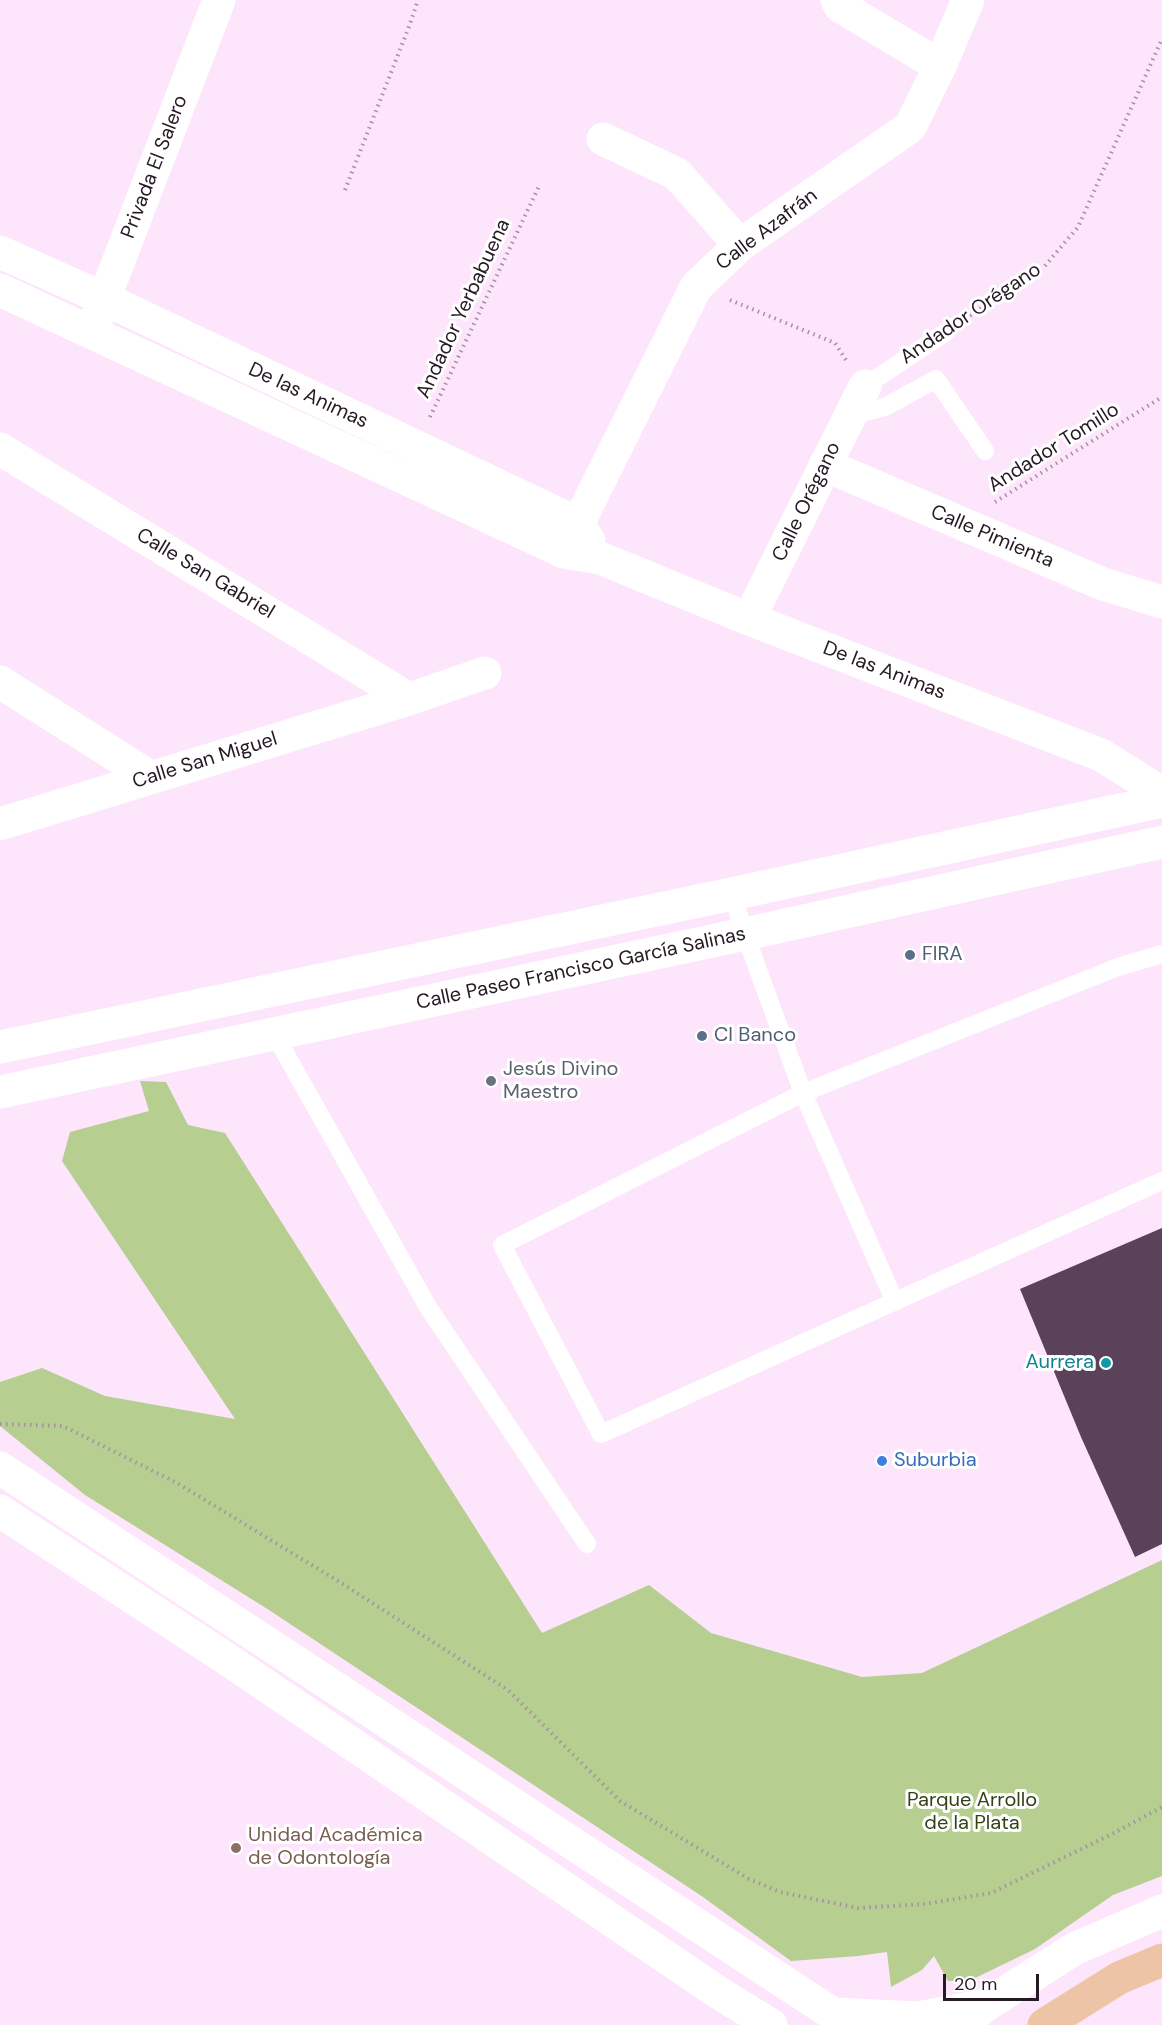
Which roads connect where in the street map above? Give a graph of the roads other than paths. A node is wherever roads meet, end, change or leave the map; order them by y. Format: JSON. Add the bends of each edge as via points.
{"nodes":[{"id":1,"x":219,"y":0,"type":"edge"},
{"id":2,"x":837,"y":0,"type":"edge"},
{"id":3,"x":968,"y":0,"type":"edge"},
{"id":4,"x":940,"y":66,"type":"junction"},
{"id":5,"x":603,"y":139,"type":"dead end"},
{"id":6,"x":740,"y":245,"type":"junction"},
{"id":7,"x":0,"y":252,"type":"edge"},
{"id":8,"x":0,"y":290,"type":"edge"},
{"id":9,"x":105,"y":299,"type":"junction"},
{"id":10,"x":946,"y":332,"type":"road end"},
{"id":11,"x":91,"y":333,"type":"junction"},
{"id":12,"x":865,"y":386,"type":"joint"},
{"id":13,"x":850,"y":416,"type":"junction"},
{"id":14,"x":0,"y":449,"type":"edge"},
{"id":15,"x":985,"y":451,"type":"dead end"},
{"id":16,"x":825,"y":465,"type":"junction"},
{"id":17,"x":570,"y":538,"type":"junction"},
{"id":18,"x":1162,"y":602,"type":"edge"},
{"id":19,"x":749,"y":619,"type":"junction"},
{"id":20,"x":485,"y":673,"type":"dead end"},
{"id":21,"x":0,"y":682,"type":"edge"},
{"id":22,"x":410,"y":699,"type":"junction"},
{"id":23,"x":150,"y":777,"type":"junction"},
{"id":24,"x":1162,"y":794,"type":"edge"},
{"id":25,"x":1162,"y":801,"type":"edge"},
{"id":26,"x":0,"y":824,"type":"edge"},
{"id":27,"x":1162,"y":842,"type":"edge"},
{"id":28,"x":732,"y":894,"type":"junction"},
{"id":29,"x":745,"y":934,"type":"junction"},
{"id":30,"x":1162,"y":954,"type":"edge"},
{"id":31,"x":275,"y":1035,"type":"junction"},
{"id":32,"x":0,"y":1047,"type":"edge"},
{"id":33,"x":0,"y":1092,"type":"edge"},
{"id":34,"x":803,"y":1093,"type":"junction"},
{"id":35,"x":1162,"y":1181,"type":"edge"},
{"id":36,"x":895,"y":1302,"type":"junction"},
{"id":37,"x":0,"y":1468,"type":"edge"},
{"id":38,"x":0,"y":1511,"type":"edge"},
{"id":39,"x":587,"y":1544,"type":"dead end"},
{"id":40,"x":1162,"y":1911,"type":"edge"},
{"id":41,"x":1162,"y":1960,"type":"edge"},
{"id":42,"x":986,"y":2005,"type":"junction"},
{"id":43,"x":771,"y":2025,"type":"edge"},
{"id":44,"x":961,"y":2025,"type":"edge"},
{"id":45,"x":1044,"y":2025,"type":"edge"}],
"edges":[{"from":1,"to":9,"type":"street","name":"Privada El Salero"},
{"from":2,"to":4,"type":"street","via":[[840,6]]},
{"from":3,"to":4,"type":"street","name":"Calle Azafrán"},
{"from":4,"to":6,"type":"street","name":"Calle Azafrán","via":[[910,127]]},
{"from":5,"to":6,"type":"street","via":[[677,174]]},
{"from":6,"to":17,"type":"street","name":"Calle Azafrán","via":[[696,286]]},
{"from":7,"to":9,"type":"street","name":"De las Animas"},
{"from":8,"to":11,"type":"street","name":"De las Animas"},
{"from":9,"to":11,"type":"street","name":"Privada El Salero"},
{"from":9,"to":17,"type":"street","name":"De las Animas","via":[[415,447]]},
{"from":10,"to":12,"type":"lane","name":"Andador Orégano"},
{"from":11,"to":17,"type":"street","name":"De las Animas"},
{"from":12,"to":13,"type":"street","name":"Calle Orégano"},
{"from":13,"to":15,"type":"lane","via":[[885,407],[936,379]]},
{"from":13,"to":16,"type":"street","name":"Calle Orégano"},
{"from":14,"to":22,"type":"street","name":"Calle San Gabriel"},
{"from":16,"to":18,"type":"street","name":"Calle Pimienta","via":[[1103,584]]},
{"from":16,"to":19,"type":"street","name":"Calle Orégano"},
{"from":17,"to":19,"type":"street","name":"De las Animas","via":[[600,558]]},
{"from":19,"to":24,"type":"street","name":"De las Animas","via":[[1101,755]]},
{"from":20,"to":22,"type":"street","name":"Calle San Miguel"},
{"from":21,"to":23,"type":"street"},
{"from":22,"to":23,"type":"street","name":"Calle San Miguel"},
{"from":23,"to":26,"type":"street","name":"Calle San Miguel"},
{"from":25,"to":28,"type":"street"},
{"from":27,"to":29,"type":"street","name":"Calle Paseo Francisco García Salinas"},
{"from":28,"to":29,"type":"lane"},
{"from":28,"to":32,"type":"street"},
{"from":29,"to":31,"type":"street","name":"Calle Paseo Francisco García Salinas"},
{"from":29,"to":34,"type":"lane"},
{"from":30,"to":34,"type":"lane","via":[[1118,967]]},
{"from":31,"to":33,"type":"street","name":"Calle Paseo Francisco García Salinas"},
{"from":31,"to":39,"type":"lane","via":[[428,1307]]},
{"from":34,"to":36,"type":"lane"},
{"from":34,"to":36,"type":"lane","via":[[502,1245],[601,1434]]},
{"from":35,"to":36,"type":"lane"},
{"from":37,"to":42,"type":"street","via":[[833,2014],[918,2018]]},
{"from":38,"to":43,"type":"street"},
{"from":40,"to":42,"type":"street","via":[[1074,1949]]},
{"from":41,"to":45,"type":"main road","via":[[1119,1978]]},
{"from":42,"to":44,"type":"street"}]}
